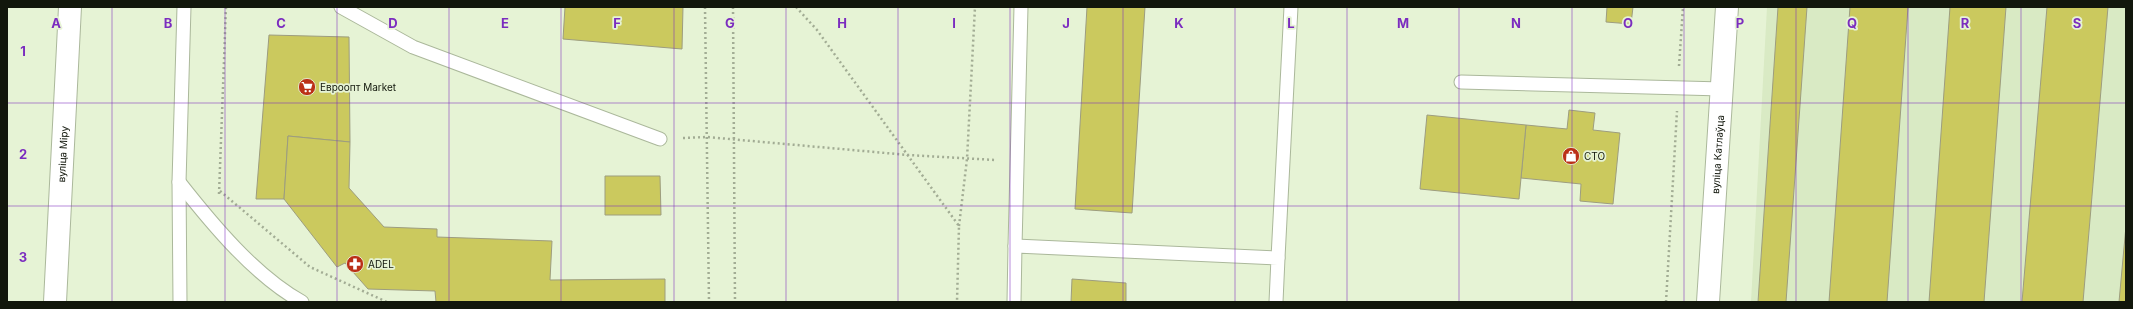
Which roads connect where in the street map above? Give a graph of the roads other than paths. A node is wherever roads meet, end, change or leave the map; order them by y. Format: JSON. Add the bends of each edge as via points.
{"nodes":[{"id":1,"x":70,"y":7,"type":"edge"},
{"id":2,"x":184,"y":7,"type":"edge"},
{"id":3,"x":341,"y":7,"type":"edge"},
{"id":4,"x":1021,"y":7,"type":"edge"},
{"id":5,"x":1291,"y":7,"type":"edge"},
{"id":6,"x":1727,"y":7,"type":"edge"},
{"id":7,"x":1461,"y":82,"type":"dead end"},
{"id":8,"x":1722,"y":89,"type":"junction"},
{"id":9,"x":660,"y":139,"type":"road end"},
{"id":10,"x":179,"y":182,"type":"junction"},
{"id":11,"x":1016,"y":246,"type":"junction"},
{"id":12,"x":1278,"y":258,"type":"junction"},
{"id":13,"x":55,"y":302,"type":"edge"},
{"id":14,"x":180,"y":302,"type":"edge"},
{"id":15,"x":302,"y":302,"type":"edge"},
{"id":16,"x":1014,"y":302,"type":"edge"},
{"id":17,"x":1276,"y":302,"type":"edge"},
{"id":18,"x":1708,"y":302,"type":"edge"}],
"edges":[{"from":1,"to":13,"type":"street","name":"вуліца Міру"},
{"from":2,"to":10,"type":"lane"},
{"from":3,"to":9,"type":"lane","via":[[413,47]]},
{"from":4,"to":11,"type":"lane"},
{"from":5,"to":12,"type":"lane"},
{"from":6,"to":8,"type":"street","name":"вуліца Катлаўца"},
{"from":7,"to":8,"type":"lane"},
{"from":8,"to":18,"type":"street","name":"вуліца Катлаўца"},
{"from":10,"to":14,"type":"lane"},
{"from":10,"to":15,"type":"lane","via":[[218,231],[284,292]]},
{"from":11,"to":12,"type":"lane"},
{"from":11,"to":16,"type":"lane"},
{"from":12,"to":17,"type":"lane"}]}
